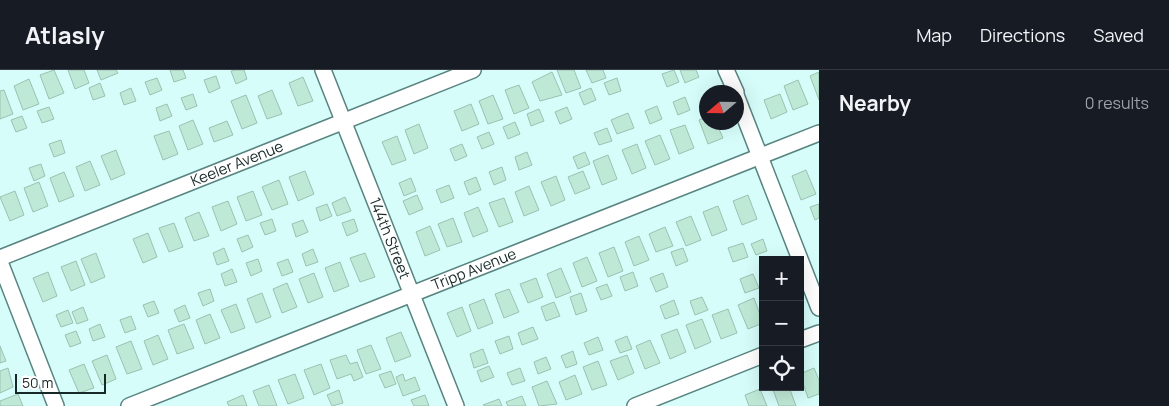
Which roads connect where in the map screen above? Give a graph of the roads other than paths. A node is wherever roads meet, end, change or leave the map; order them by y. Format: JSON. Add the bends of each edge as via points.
{"nodes":[{"id":1,"x":323,"y":70,"type":"edge"},
{"id":2,"x":473,"y":70,"type":"edge"},
{"id":3,"x":726,"y":70,"type":"edge"},
{"id":4,"x":732,"y":85,"type":"edge"},
{"id":5,"x":744,"y":114,"type":"edge"},
{"id":6,"x":343,"y":123,"type":"junction"},
{"id":7,"x":819,"y":133,"type":"edge"},
{"id":8,"x":761,"y":156,"type":"junction"},
{"id":9,"x":0,"y":260,"type":"edge"},
{"id":10,"x":412,"y":294,"type":"junction"},
{"id":11,"x":819,"y":308,"type":"edge"},
{"id":12,"x":819,"y":333,"type":"edge"},
{"id":13,"x":804,"y":339,"type":"edge"},
{"id":14,"x":759,"y":357,"type":"edge"},
{"id":15,"x":56,"y":406,"type":"edge"},
{"id":16,"x":129,"y":406,"type":"edge"},
{"id":17,"x":456,"y":406,"type":"edge"},
{"id":18,"x":636,"y":406,"type":"edge"}],
"edges":[{"from":1,"to":6,"type":"street","name":"144th Street"},
{"from":2,"to":6,"type":"street","name":"Keeler Avenue"},
{"from":3,"to":4,"type":"street"},
{"from":5,"to":8,"type":"street"},
{"from":6,"to":9,"type":"street","name":"Keeler Avenue"},
{"from":6,"to":10,"type":"street","name":"144th Street"},
{"from":7,"to":8,"type":"street","name":"Tripp Avenue"},
{"from":8,"to":10,"type":"street","name":"Tripp Avenue"},
{"from":8,"to":11,"type":"street"},
{"from":9,"to":15,"type":"street"},
{"from":10,"to":16,"type":"street","name":"Tripp Avenue"},
{"from":10,"to":17,"type":"street","name":"144th Street"},
{"from":12,"to":13,"type":"street"},
{"from":14,"to":18,"type":"street"}]}
